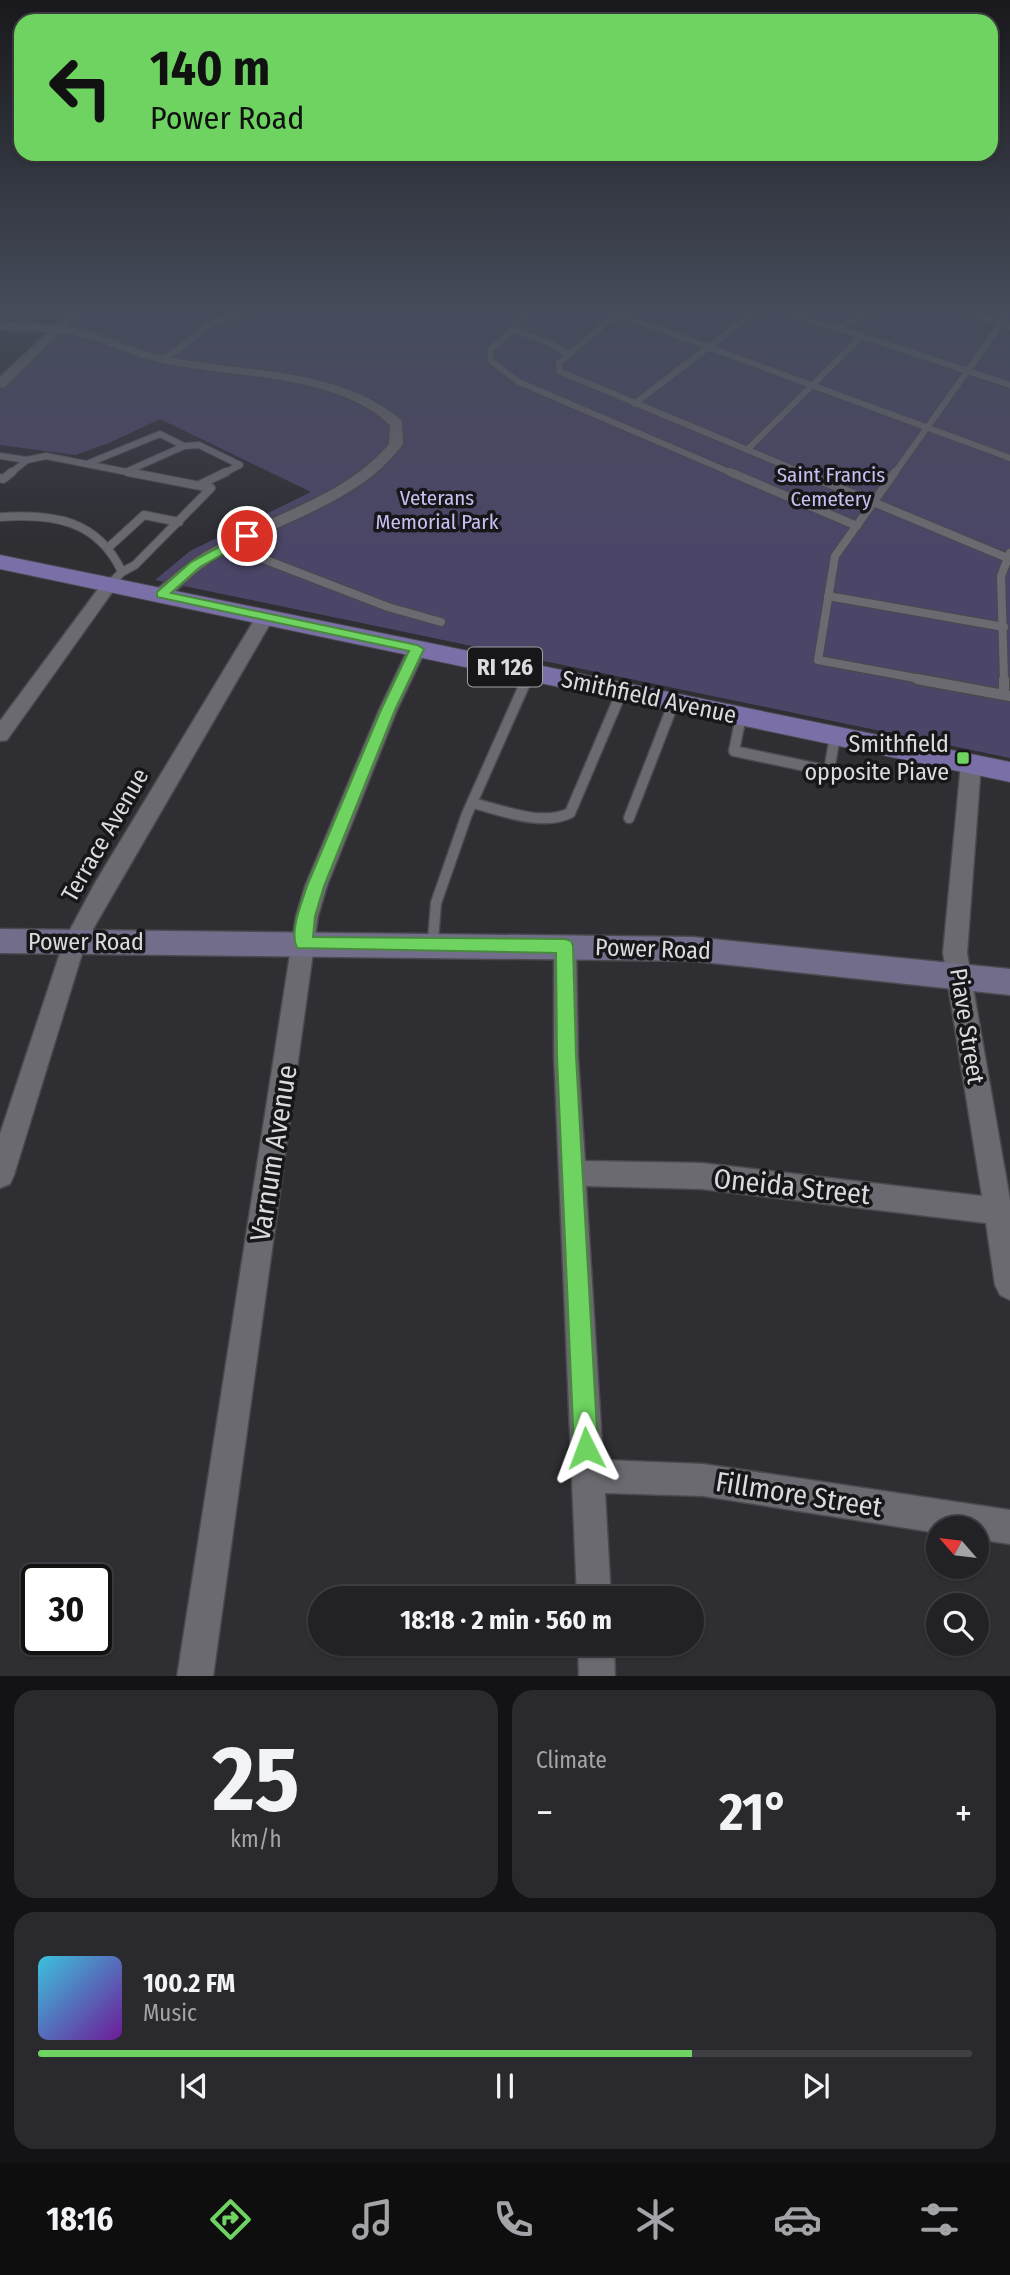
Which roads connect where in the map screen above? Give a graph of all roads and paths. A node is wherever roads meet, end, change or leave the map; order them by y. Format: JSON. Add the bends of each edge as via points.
{"nodes":[{"id":1,"x":323,"y":386,"type":"edge"},
{"id":2,"x":529,"y":386,"type":"edge"},
{"id":3,"x":592,"y":386,"type":"edge"},
{"id":4,"x":657,"y":386,"type":"edge"},
{"id":5,"x":811,"y":386,"type":"edge"},
{"id":6,"x":815,"y":386,"type":"edge"},
{"id":7,"x":956,"y":386,"type":"edge"},
{"id":8,"x":634,"y":404,"type":"junction"},
{"id":9,"x":927,"y":426,"type":"junction"},
{"id":10,"x":184,"y":446,"type":"junction"},
{"id":11,"x":747,"y":450,"type":"junction"},
{"id":12,"x":0,"y":456,"type":"edge"},
{"id":13,"x":1010,"y":458,"type":"edge"},
{"id":14,"x":27,"y":460,"type":"junction"},
{"id":15,"x":89,"y":463,"type":"junction"},
{"id":16,"x":128,"y":471,"type":"junction"},
{"id":17,"x":0,"y":478,"type":"edge"},
{"id":18,"x":201,"y":484,"type":"junction"},
{"id":19,"x":874,"y":503,"type":"junction"},
{"id":20,"x":0,"y":517,"type":"edge"},
{"id":21,"x":179,"y":522,"type":"junction"},
{"id":22,"x":857,"y":526,"type":"junction"},
{"id":23,"x":227,"y":545,"type":"junction"},
{"id":24,"x":109,"y":547,"type":"junction"},
{"id":25,"x":1009,"y":556,"type":"edge"},
{"id":26,"x":0,"y":562,"type":"edge"},
{"id":27,"x":116,"y":578,"type":"junction"},
{"id":28,"x":162,"y":594,"type":"junction"},
{"id":29,"x":828,"y":596,"type":"junction"},
{"id":30,"x":265,"y":617,"type":"junction"},
{"id":31,"x":441,"y":622,"type":"dead end"},
{"id":32,"x":1004,"y":627,"type":"junction"},
{"id":33,"x":417,"y":649,"type":"junction"},
{"id":34,"x":530,"y":672,"type":"junction"},
{"id":35,"x":622,"y":691,"type":"junction"},
{"id":36,"x":1007,"y":696,"type":"edge"},
{"id":37,"x":674,"y":702,"type":"junction"},
{"id":38,"x":741,"y":716,"type":"junction"},
{"id":39,"x":0,"y":735,"type":"edge"},
{"id":40,"x":835,"y":736,"type":"junction"},
{"id":41,"x":971,"y":764,"type":"junction"},
{"id":42,"x":1010,"y":772,"type":"edge"},
{"id":43,"x":472,"y":803,"type":"junction"},
{"id":44,"x":629,"y":818,"type":"dead end"},
{"id":45,"x":0,"y":941,"type":"edge"},
{"id":46,"x":75,"y":941,"type":"junction"},
{"id":47,"x":304,"y":944,"type":"junction"},
{"id":48,"x":433,"y":946,"type":"junction"},
{"id":49,"x":565,"y":946,"type":"junction"},
{"id":50,"x":958,"y":976,"type":"junction"},
{"id":51,"x":1010,"y":982,"type":"edge"},
{"id":52,"x":573,"y":1173,"type":"junction"},
{"id":53,"x":0,"y":1175,"type":"edge"},
{"id":54,"x":1004,"y":1212,"type":"edge"},
{"id":55,"x":1010,"y":1285,"type":"edge"},
{"id":56,"x":587,"y":1476,"type":"junction"},
{"id":57,"x":1010,"y":1527,"type":"edge"},
{"id":58,"x":593,"y":1586,"type":"edge"},
{"id":59,"x":596,"y":1656,"type":"edge"},
{"id":60,"x":195,"y":1676,"type":"edge"},
{"id":61,"x":597,"y":1676,"type":"edge"}],
"edges":[{"from":1,"to":23,"type":"street","via":[[381,407],[399,431],[395,446],[341,488]]},
{"from":2,"to":22,"type":"lane"},
{"from":3,"to":8,"type":"lane"},
{"from":4,"to":8,"type":"lane"},
{"from":5,"to":11,"type":"lane"},
{"from":6,"to":9,"type":"lane"},
{"from":7,"to":9,"type":"lane"},
{"from":8,"to":11,"type":"lane"},
{"from":9,"to":13,"type":"lane"},
{"from":9,"to":19,"type":"lane"},
{"from":10,"to":15,"type":"lane","via":[[160,434]]},
{"from":10,"to":16,"type":"lane"},
{"from":10,"to":18,"type":"lane","via":[[199,445],[240,465]]},
{"from":11,"to":19,"type":"lane"},
{"from":12,"to":14,"type":"lane"},
{"from":14,"to":15,"type":"lane","via":[[46,456]]},
{"from":14,"to":17,"type":"lane"},
{"from":15,"to":16,"type":"lane"},
{"from":16,"to":18,"type":"lane"},
{"from":18,"to":21,"type":"lane","via":[[211,488]]},
{"from":19,"to":22,"type":"lane"},
{"from":19,"to":25,"type":"lane"},
{"from":20,"to":24,"type":"lane","via":[[51,518],[88,532]]},
{"from":21,"to":24,"type":"lane","via":[[144,515]]},
{"from":21,"to":27,"type":"lane"},
{"from":22,"to":29,"type":"lane","via":[[835,556]]},
{"from":23,"to":28,"type":"street"},
{"from":23,"to":31,"type":"lane","via":[[388,607]]},
{"from":24,"to":27,"type":"lane"},
{"from":25,"to":32,"type":"lane","via":[[1001,576]]},
{"from":26,"to":27,"type":"main road","name":"Smithfield Avenue","number":"RI 126"},
{"from":27,"to":28,"type":"main road","name":"Smithfield Avenue","number":"RI 126"},
{"from":27,"to":39,"type":"street"},
{"from":28,"to":30,"type":"main road","name":"Smithfield Avenue","number":"RI 126"},
{"from":29,"to":32,"type":"lane"},
{"from":29,"to":36,"type":"lane","via":[[818,660]]},
{"from":30,"to":33,"type":"main road","name":"Smithfield Avenue","number":"RI 126"},
{"from":30,"to":46,"type":"street","name":"Terrace Avenue"},
{"from":32,"to":36,"type":"lane"},
{"from":33,"to":34,"type":"main road","name":"Smithfield Avenue","number":"RI 126"},
{"from":33,"to":47,"type":"street","name":"Varnum Avenue","via":[[316,886]]},
{"from":34,"to":35,"type":"main road","name":"Smithfield Avenue","number":"RI 126"},
{"from":34,"to":43,"type":"lane"},
{"from":35,"to":37,"type":"main road","name":"Smithfield Avenue","number":"RI 126"},
{"from":35,"to":43,"type":"lane","via":[[566,816],[547,819]]},
{"from":37,"to":38,"type":"main road","name":"Smithfield Avenue","number":"RI 126"},
{"from":37,"to":44,"type":"lane"},
{"from":38,"to":40,"type":"main road","name":"Smithfield Avenue","number":"RI 126"},
{"from":38,"to":40,"type":"lane","via":[[734,751],[829,771]]},
{"from":40,"to":41,"type":"main road","name":"Smithfield Avenue","number":"RI 126"},
{"from":41,"to":42,"type":"main road","name":"Smithfield Avenue","number":"RI 126"},
{"from":41,"to":50,"type":"street","name":"Piave Street"},
{"from":43,"to":48,"type":"lane","via":[[436,904]]},
{"from":45,"to":46,"type":"main road","name":"Power Road"},
{"from":46,"to":47,"type":"main road","name":"Power Road"},
{"from":46,"to":53,"type":"street","name":"Terrace Avenue"},
{"from":47,"to":48,"type":"main road","name":"Power Road"},
{"from":47,"to":60,"type":"street","name":"Varnum Avenue"},
{"from":48,"to":49,"type":"main road","name":"Power Road"},
{"from":49,"to":50,"type":"main road","name":"Power Road","via":[[729,952]]},
{"from":49,"to":52,"type":"street"},
{"from":50,"to":51,"type":"main road","name":"Power Road"},
{"from":50,"to":54,"type":"street","name":"Piave Street"},
{"from":52,"to":54,"type":"street","name":"Oneida Street","via":[[702,1176]]},
{"from":52,"to":56,"type":"street"},
{"from":54,"to":55,"type":"street","name":"Piave Street"},
{"from":56,"to":57,"type":"street","name":"Fillmore Street","via":[[704,1480]]},
{"from":56,"to":58,"type":"street"},
{"from":59,"to":61,"type":"street"}]}
